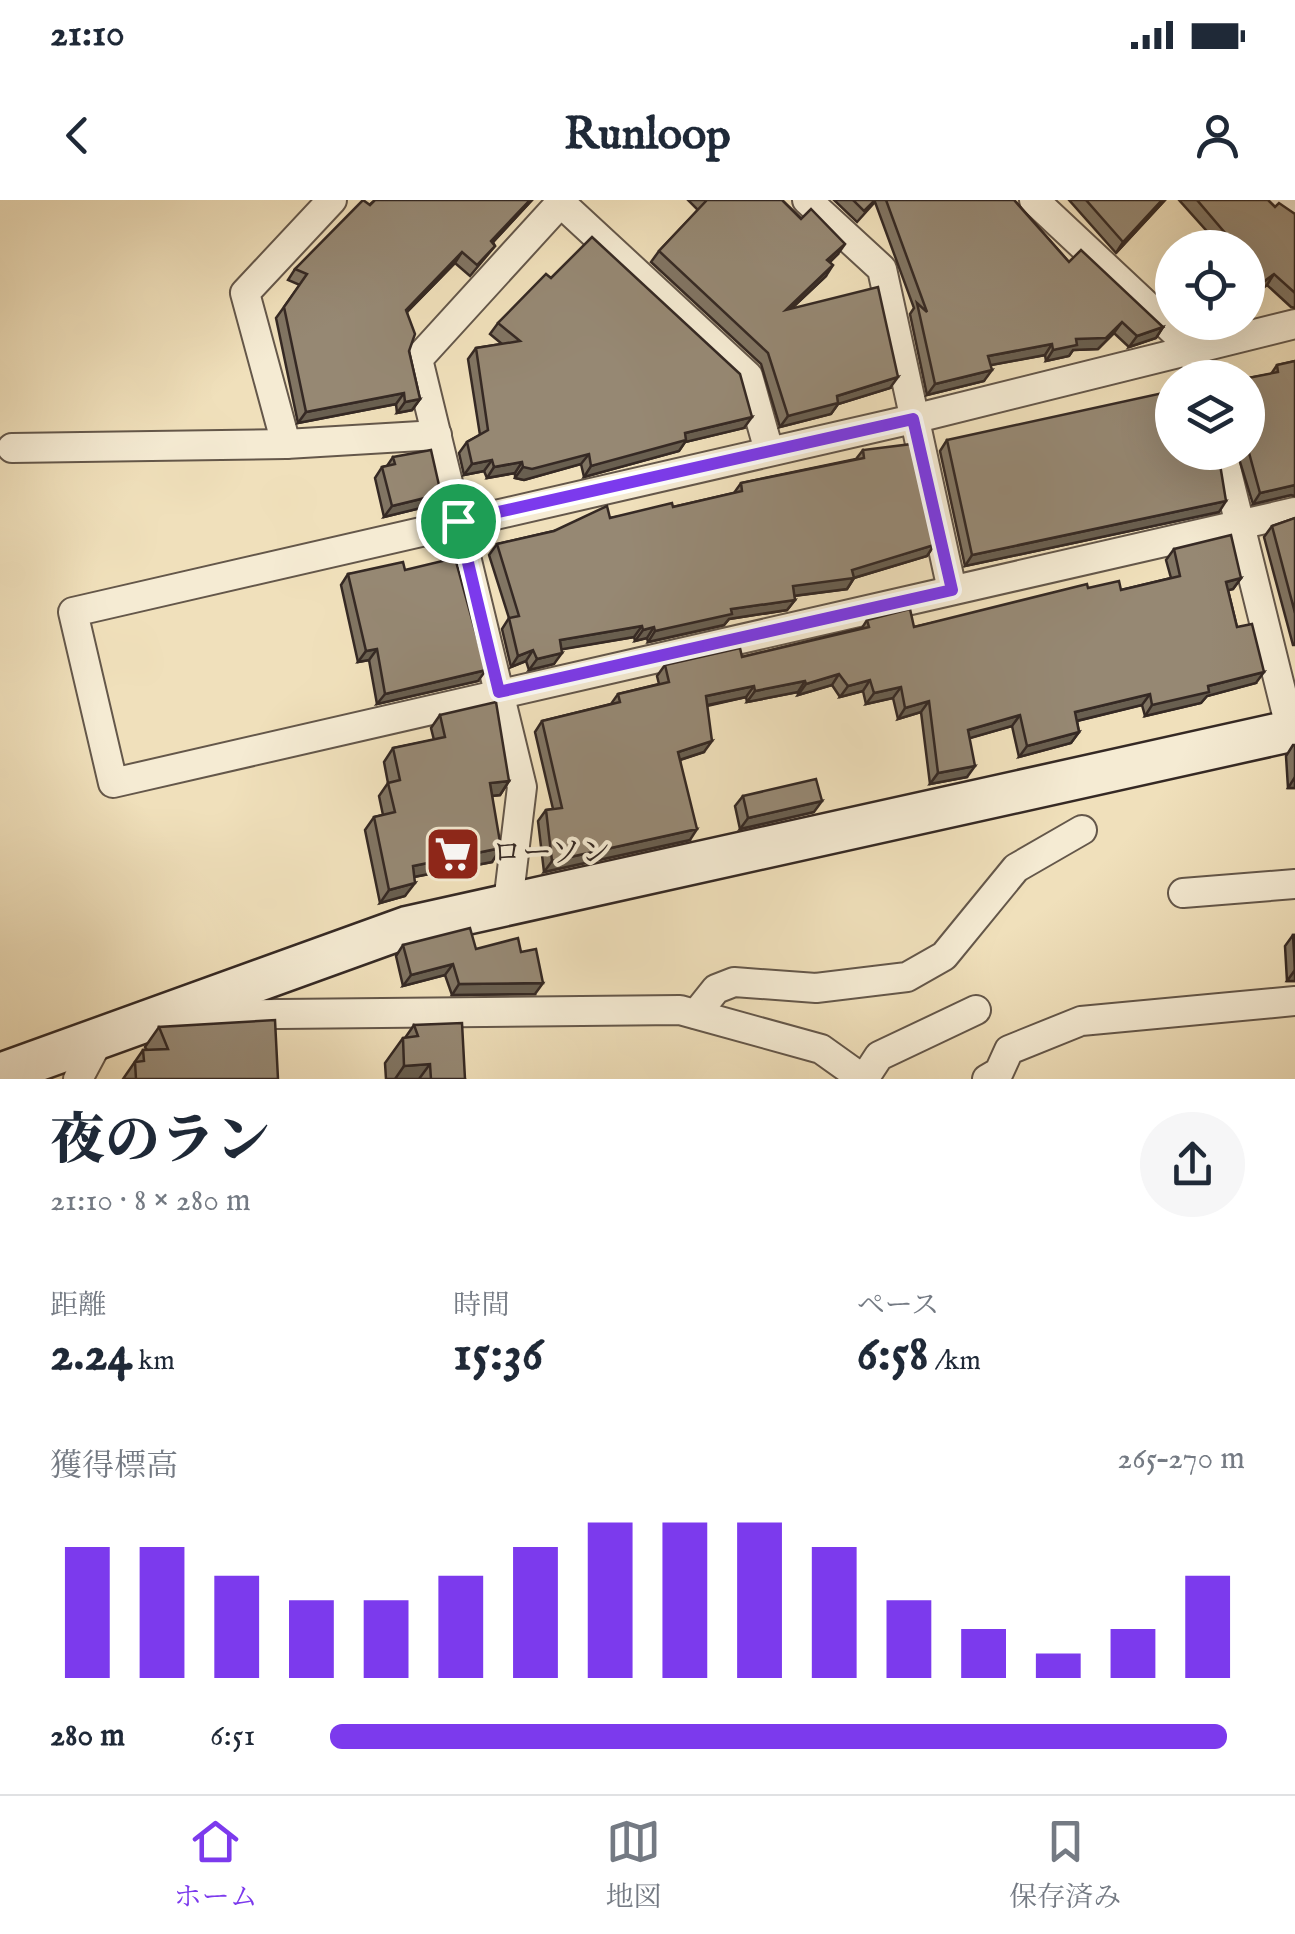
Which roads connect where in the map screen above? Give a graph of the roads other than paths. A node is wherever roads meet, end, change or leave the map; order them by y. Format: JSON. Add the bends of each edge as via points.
{"nodes":[{"id":1,"x":332,"y":200,"type":"edge"},
{"id":2,"x":808,"y":200,"type":"edge"},
{"id":3,"x":1034,"y":200,"type":"edge"},
{"id":4,"x":1282,"y":200,"type":"edge"},
{"id":5,"x":562,"y":201,"type":"edge"},
{"id":6,"x":1295,"y":212,"type":"edge"},
{"id":7,"x":1295,"y":324,"type":"edge"},
{"id":8,"x":1192,"y":348,"type":"junction"},
{"id":9,"x":1195,"y":360,"type":"edge"},
{"id":10,"x":913,"y":419,"type":"junction"},
{"id":11,"x":436,"y":434,"type":"junction"},
{"id":12,"x":286,"y":444,"type":"junction"},
{"id":13,"x":12,"y":448,"type":"dead end"},
{"id":14,"x":769,"y":451,"type":"junction"},
{"id":15,"x":1227,"y":470,"type":"edge"},
{"id":16,"x":1295,"y":512,"type":"edge"},
{"id":17,"x":458,"y":521,"type":"junction"},
{"id":18,"x":1242,"y":524,"type":"junction"},
{"id":19,"x":952,"y":590,"type":"junction"},
{"id":20,"x":499,"y":692,"type":"junction"},
{"id":21,"x":1293,"y":730,"type":"edge"},
{"id":22,"x":1082,"y":830,"type":"dead end"},
{"id":23,"x":1295,"y":884,"type":"edge"},
{"id":24,"x":1183,"y":893,"type":"dead end"},
{"id":25,"x":508,"y":903,"type":"junction"},
{"id":26,"x":1295,"y":1001,"type":"edge"},
{"id":27,"x":976,"y":1010,"type":"dead end"},
{"id":28,"x":696,"y":1014,"type":"junction"},
{"id":29,"x":153,"y":1016,"type":"junction"},
{"id":30,"x":101,"y":1036,"type":"junction"},
{"id":31,"x":0,"y":1073,"type":"edge"},
{"id":32,"x":78,"y":1079,"type":"edge"},
{"id":33,"x":863,"y":1079,"type":"edge"},
{"id":34,"x":987,"y":1079,"type":"edge"}],
"edges":[{"from":1,"to":12,"type":"street","via":[[245,292]]},
{"from":2,"to":10,"type":"street","via":[[882,269]]},
{"from":3,"to":8,"type":"street"},
{"from":4,"to":6,"type":"street"},
{"from":5,"to":11,"type":"street","via":[[418,358]]},
{"from":5,"to":14,"type":"street","via":[[748,376]]},
{"from":7,"to":8,"type":"street"},
{"from":8,"to":9,"type":"street"},
{"from":8,"to":10,"type":"street"},
{"from":10,"to":14,"type":"street"},
{"from":10,"to":19,"type":"street"},
{"from":11,"to":12,"type":"street"},
{"from":11,"to":17,"type":"street"},
{"from":12,"to":13,"type":"street"},
{"from":14,"to":17,"type":"street"},
{"from":15,"to":18,"type":"street"},
{"from":16,"to":18,"type":"street"},
{"from":17,"to":20,"type":"street"},
{"from":17,"to":20,"type":"street","via":[[73,612],[112,783]]},
{"from":18,"to":19,"type":"street"},
{"from":18,"to":21,"type":"street"},
{"from":19,"to":20,"type":"street"},
{"from":20,"to":25,"type":"street","via":[[522,787]]},
{"from":21,"to":25,"type":"street"},
{"from":22,"to":28,"type":"street","via":[[1016,868],[944,956],[907,978],[816,988],[734,982],[716,989]]},
{"from":23,"to":24,"type":"street"},
{"from":25,"to":29,"type":"street","via":[[408,926]]},
{"from":26,"to":34,"type":"street","via":[[1080,1021],[1010,1050],[999,1072]]},
{"from":27,"to":33,"type":"street","via":[[879,1056]]},
{"from":28,"to":29,"type":"street","via":[[642,1010],[273,1025]]},
{"from":28,"to":33,"type":"street","via":[[821,1049]]},
{"from":29,"to":30,"type":"street"},
{"from":30,"to":31,"type":"street"},
{"from":30,"to":32,"type":"street"}]}
